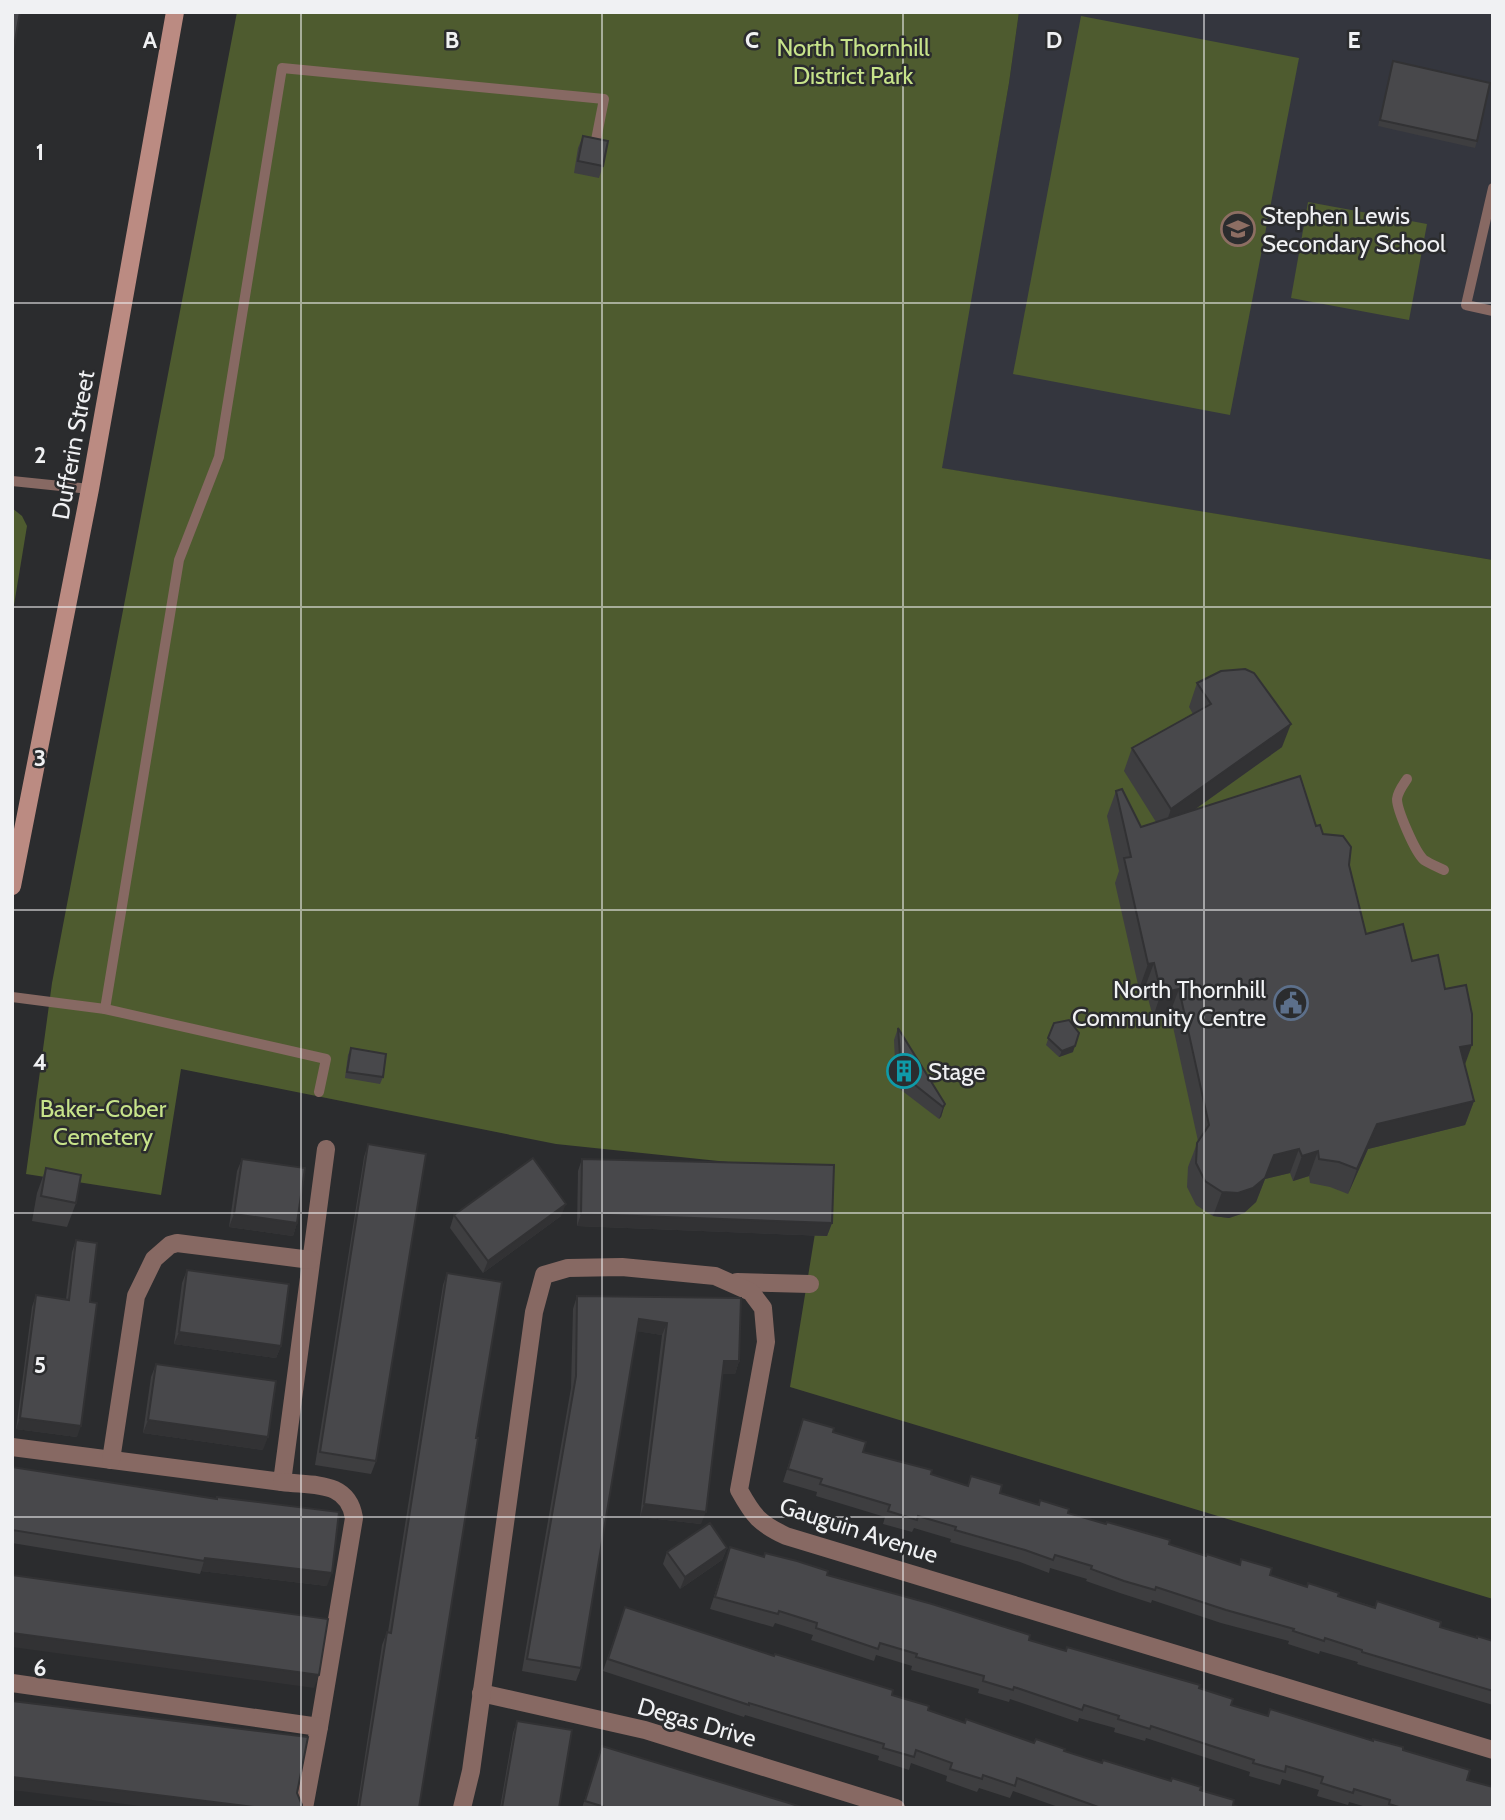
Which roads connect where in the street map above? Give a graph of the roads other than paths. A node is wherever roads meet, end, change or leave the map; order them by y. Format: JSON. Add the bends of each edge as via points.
{"nodes":[{"id":1,"x":175,"y":12,"type":"edge"},
{"id":2,"x":596,"y":140,"type":"edge"},
{"id":3,"x":1493,"y":188,"type":"edge"},
{"id":4,"x":1493,"y":312,"type":"edge"},
{"id":5,"x":12,"y":481,"type":"edge"},
{"id":6,"x":90,"y":489,"type":"junction"},
{"id":7,"x":1407,"y":779,"type":"dead end"},
{"id":8,"x":1444,"y":870,"type":"dead end"},
{"id":9,"x":12,"y":886,"type":"edge"},
{"id":10,"x":12,"y":997,"type":"edge"},
{"id":11,"x":105,"y":1009,"type":"junction"},
{"id":12,"x":319,"y":1092,"type":"dead end"},
{"id":13,"x":326,"y":1149,"type":"dead end"},
{"id":14,"x":311,"y":1260,"type":"junction"},
{"id":15,"x":732,"y":1282,"type":"junction"},
{"id":16,"x":810,"y":1284,"type":"dead end"},
{"id":17,"x":12,"y":1447,"type":"edge"},
{"id":18,"x":111,"y":1460,"type":"junction"},
{"id":19,"x":282,"y":1482,"type":"junction"},
{"id":20,"x":12,"y":1683,"type":"edge"},
{"id":21,"x":481,"y":1693,"type":"junction"},
{"id":22,"x":319,"y":1727,"type":"junction"},
{"id":23,"x":1493,"y":1750,"type":"edge"},
{"id":24,"x":304,"y":1808,"type":"edge"},
{"id":25,"x":461,"y":1808,"type":"edge"},
{"id":26,"x":896,"y":1808,"type":"edge"}],
"edges":[{"from":1,"to":6,"type":"main road","name":"Dufferin Street"},
{"from":2,"to":11,"type":"lane","via":[[604,99],[282,68],[219,457],[179,560]]},
{"from":3,"to":4,"type":"lane","via":[[1466,305]]},
{"from":5,"to":6,"type":"lane"},
{"from":6,"to":9,"type":"main road","name":"Dufferin Street"},
{"from":7,"to":8,"type":"lane","via":[[1397,798],[1417,851]]},
{"from":10,"to":11,"type":"lane"},
{"from":11,"to":12,"type":"lane","via":[[326,1059]]},
{"from":13,"to":14,"type":"street"},
{"from":14,"to":18,"type":"street","via":[[177,1243],[160,1252],[136,1296]]},
{"from":14,"to":19,"type":"street"},
{"from":15,"to":16,"type":"street"},
{"from":15,"to":21,"type":"street","name":"Gauguin Avenue","via":[[715,1276],[622,1267],[568,1268],[544,1275],[534,1312]]},
{"from":15,"to":23,"type":"street","name":"Gauguin Avenue","via":[[751,1292],[763,1308],[766,1342],[739,1490],[762,1524],[786,1536]]},
{"from":17,"to":18,"type":"street"},
{"from":18,"to":19,"type":"street"},
{"from":19,"to":22,"type":"street","via":[[337,1489],[350,1502],[354,1518]]},
{"from":20,"to":22,"type":"street"},
{"from":21,"to":25,"type":"street","name":"Gauguin Avenue","via":[[471,1771]]},
{"from":21,"to":26,"type":"street","name":"Degas Drive","via":[[645,1730]]},
{"from":22,"to":24,"type":"street"}]}
